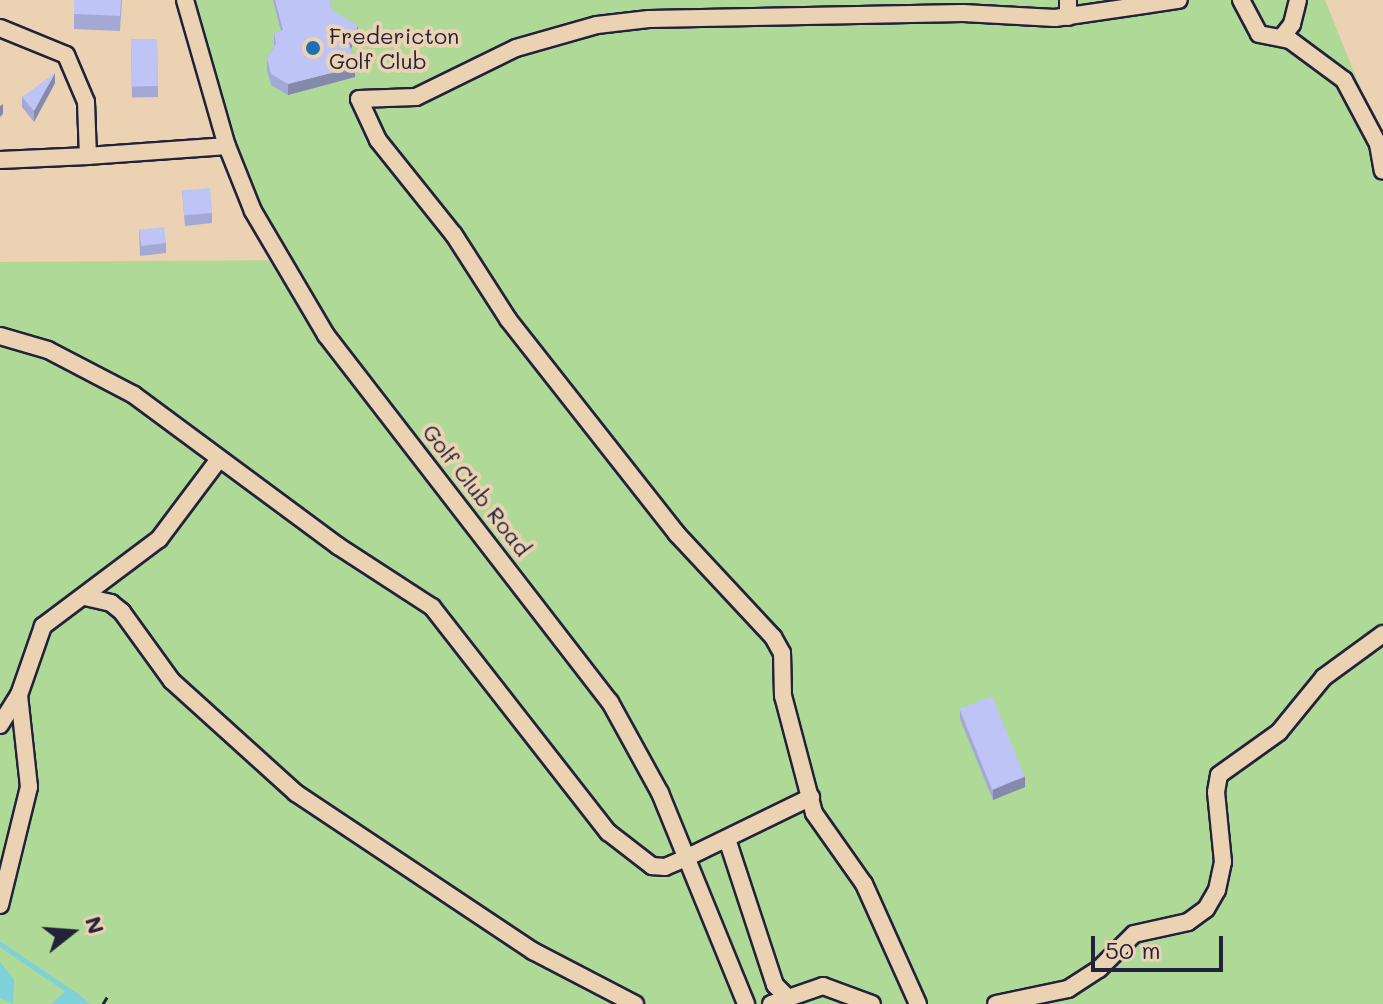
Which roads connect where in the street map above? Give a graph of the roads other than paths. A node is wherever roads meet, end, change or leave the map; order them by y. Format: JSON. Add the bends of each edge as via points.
{"nodes":[{"id":1,"x":185,"y":0,"type":"edge"},
{"id":2,"x":1179,"y":0,"type":"edge"},
{"id":3,"x":1241,"y":0,"type":"edge"},
{"id":4,"x":1298,"y":0,"type":"edge"},
{"id":5,"x":1068,"y":8,"type":"edge"},
{"id":6,"x":0,"y":28,"type":"edge"},
{"id":7,"x":1282,"y":37,"type":"junction"},
{"id":8,"x":227,"y":146,"type":"junction"},
{"id":9,"x":88,"y":156,"type":"junction"},
{"id":10,"x":0,"y":160,"type":"edge"},
{"id":11,"x":1383,"y":171,"type":"edge"},
{"id":12,"x":0,"y":336,"type":"edge"},
{"id":13,"x":219,"y":459,"type":"junction"},
{"id":14,"x":85,"y":597,"type":"junction"},
{"id":15,"x":1383,"y":634,"type":"edge"},
{"id":16,"x":19,"y":695,"type":"junction"},
{"id":17,"x":0,"y":725,"type":"edge"},
{"id":18,"x":811,"y":797,"type":"junction"},
{"id":19,"x":727,"y":839,"type":"junction"},
{"id":20,"x":688,"y":857,"type":"junction"},
{"id":21,"x":0,"y":905,"type":"edge"},
{"id":22,"x":787,"y":997,"type":"junction"},
{"id":23,"x":635,"y":1004,"type":"edge"},
{"id":24,"x":746,"y":1004,"type":"edge"},
{"id":25,"x":771,"y":1004,"type":"edge"},
{"id":26,"x":872,"y":1004,"type":"edge"},
{"id":27,"x":918,"y":1004,"type":"edge"},
{"id":28,"x":996,"y":1004,"type":"edge"}],
"edges":[{"from":1,"to":8,"type":"street","name":"Golf Club Road"},
{"from":2,"to":5,"type":"street"},
{"from":3,"to":7,"type":"street","via":[[1254,30]]},
{"from":4,"to":7,"type":"street","via":[[1292,24]]},
{"from":5,"to":18,"type":"street","via":[[636,20],[548,36],[416,97],[359,99],[378,140],[454,235],[508,319],[677,534],[773,637],[782,653],[783,696]]},
{"from":6,"to":9,"type":"street","via":[[66,55],[86,102]]},
{"from":7,"to":11,"type":"street","via":[[1351,89],[1378,144]]},
{"from":8,"to":9,"type":"street"},
{"from":8,"to":20,"type":"street","name":"Golf Club Road","via":[[253,211],[326,335],[610,702]]},
{"from":9,"to":10,"type":"street"},
{"from":12,"to":13,"type":"street","via":[[48,350],[109,380]]},
{"from":13,"to":14,"type":"street","via":[[159,539]]},
{"from":13,"to":20,"type":"street","via":[[432,607],[619,843],[658,867]]},
{"from":14,"to":16,"type":"street","via":[[43,626]]},
{"from":14,"to":23,"type":"street","via":[[111,603],[122,612],[172,681],[296,793],[533,951]]},
{"from":15,"to":28,"type":"street","via":[[1324,677],[1279,732],[1219,775],[1223,862],[1206,909],[1188,922],[1134,934],[1099,969],[1068,989]]},
{"from":16,"to":17,"type":"street"},
{"from":16,"to":21,"type":"street","via":[[29,787]]},
{"from":18,"to":19,"type":"street"},
{"from":18,"to":27,"type":"street","via":[[814,813],[884,923]]},
{"from":19,"to":20,"type":"street"},
{"from":19,"to":22,"type":"street","via":[[775,985]]},
{"from":20,"to":24,"type":"street","name":"Golf Club Road"},
{"from":22,"to":25,"type":"street"},
{"from":22,"to":26,"type":"street","via":[[823,986]]}]}
